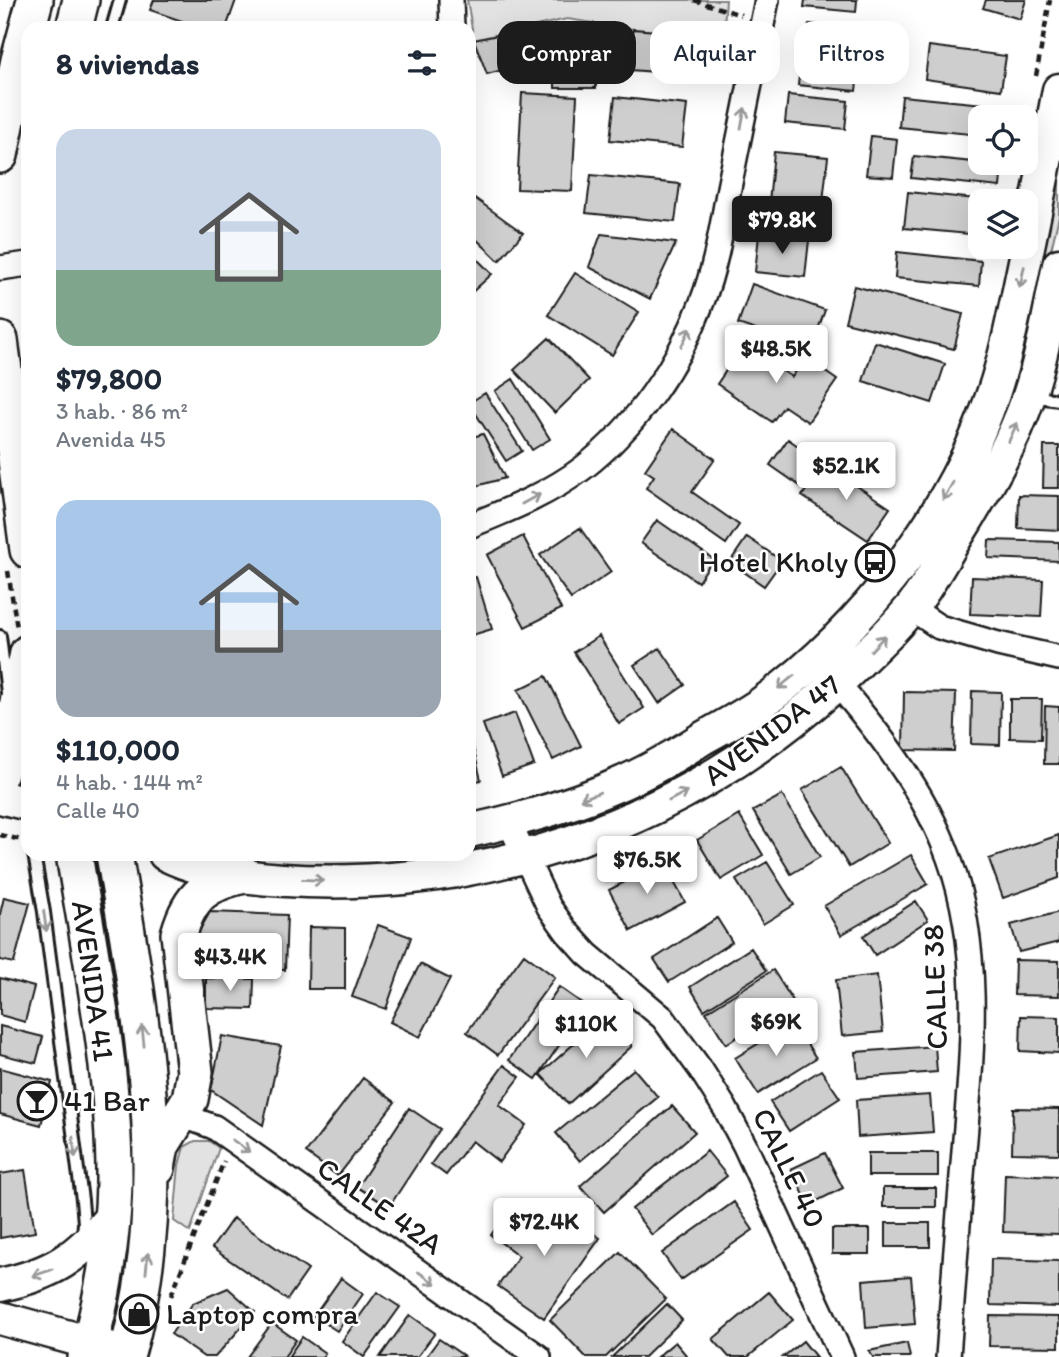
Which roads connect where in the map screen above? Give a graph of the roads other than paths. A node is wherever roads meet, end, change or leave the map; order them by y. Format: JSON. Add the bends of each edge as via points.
{"nodes":[{"id":1,"x":35,"y":0,"type":"edge"},
{"id":2,"x":81,"y":0,"type":"edge"},
{"id":3,"x":120,"y":0,"type":"edge"},
{"id":4,"x":451,"y":0,"type":"edge"},
{"id":5,"x":764,"y":11,"type":"edge"},
{"id":6,"x":29,"y":21,"type":"edge"},
{"id":7,"x":76,"y":21,"type":"edge"},
{"id":8,"x":115,"y":21,"type":"edge"},
{"id":9,"x":452,"y":21,"type":"edge"},
{"id":10,"x":21,"y":52,"type":"edge"},
{"id":11,"x":1047,"y":85,"type":"edge"},
{"id":12,"x":0,"y":155,"type":"edge"},
{"id":13,"x":21,"y":265,"type":"edge"},
{"id":14,"x":1059,"y":265,"type":"edge"},
{"id":15,"x":0,"y":268,"type":"edge"},
{"id":16,"x":0,"y":340,"type":"edge"},
{"id":17,"x":1044,"y":398,"type":"edge"},
{"id":18,"x":476,"y":523,"type":"edge"},
{"id":19,"x":17,"y":555,"type":"edge"},
{"id":20,"x":911,"y":608,"type":"junction"},
{"id":21,"x":0,"y":636,"type":"edge"},
{"id":22,"x":816,"y":658,"type":"junction"},
{"id":23,"x":1059,"y":658,"type":"edge"},
{"id":24,"x":838,"y":683,"type":"junction"},
{"id":25,"x":21,"y":689,"type":"edge"},
{"id":26,"x":12,"y":732,"type":"junction"},
{"id":27,"x":0,"y":773,"type":"edge"},
{"id":28,"x":509,"y":822,"type":"junction"},
{"id":29,"x":476,"y":829,"type":"edge"},
{"id":30,"x":524,"y":857,"type":"junction"},
{"id":31,"x":35,"y":861,"type":"edge"},
{"id":32,"x":75,"y":861,"type":"edge"},
{"id":33,"x":115,"y":861,"type":"edge"},
{"id":34,"x":184,"y":861,"type":"edge"},
{"id":35,"x":245,"y":875,"type":"junction"},
{"id":36,"x":181,"y":1115,"type":"junction"},
{"id":37,"x":152,"y":1190,"type":"junction"},
{"id":38,"x":112,"y":1216,"type":"junction"},
{"id":39,"x":82,"y":1248,"type":"junction"},
{"id":40,"x":0,"y":1285,"type":"edge"},
{"id":41,"x":0,"y":1318,"type":"edge"},
{"id":42,"x":88,"y":1349,"type":"edge"},
{"id":43,"x":129,"y":1356,"type":"edge"},
{"id":44,"x":539,"y":1357,"type":"edge"},
{"id":45,"x":842,"y":1357,"type":"edge"},
{"id":46,"x":948,"y":1357,"type":"edge"}],
"edges":[{"from":1,"to":6,"type":"main road"},
{"from":2,"to":7,"type":"main road"},
{"from":3,"to":8,"type":"lane"},
{"from":4,"to":9,"type":"street"},
{"from":18,"to":5,"type":"street","one_way":true,"via":[[524,503],[581,470],[618,437],[683,344],[703,301],[716,256]]},
{"from":10,"to":12,"type":"main road"},
{"from":11,"to":22,"type":"main road","name":"AVENIDA 47","one_way":true,"via":[[1009,341],[993,395],[949,490],[901,563],[857,618]]},
{"from":13,"to":15,"type":"street"},
{"from":14,"to":17,"type":"main road","name":"AVENIDA 47"},
{"from":16,"to":19,"type":"main road"},
{"from":20,"to":17,"type":"main road","name":"AVENIDA 47","one_way":true},
{"from":20,"to":23,"type":"street","via":[[939,627]]},
{"from":24,"to":20,"type":"main road","name":"AVENIDA 47","one_way":true},
{"from":21,"to":26,"type":"lane"},
{"from":22,"to":24,"type":"street","name":"CALLE 38"},
{"from":22,"to":28,"type":"main road","name":"AVENIDA 47","one_way":true,"via":[[761,703],[666,761],[554,810]]},
{"from":30,"to":24,"type":"main road","name":"AVENIDA 47","one_way":true,"via":[[610,827],[699,785],[775,735]]},
{"from":24,"to":46,"type":"street","name":"CALLE 38","via":[[903,768],[928,810],[949,858],[964,910],[972,1028]]},
{"from":25,"to":26,"type":"main road"},
{"from":26,"to":27,"type":"main road"},
{"from":28,"to":29,"type":"main road","name":"AVENIDA 47"},
{"from":28,"to":30,"type":"street","name":"CALLE 40"},
{"from":35,"to":30,"type":"main road","name":"AVENIDA 47","one_way":true,"via":[[385,880]]},
{"from":30,"to":45,"type":"street","name":"CALLE 40","via":[[567,932],[663,1018],[701,1070],[746,1146]]},
{"from":31,"to":39,"type":"lane","name":"AVENIDA 41","one_way":true,"via":[[82,1200]]},
{"from":32,"to":38,"type":"main road","name":"AVENIDA 41","via":[[106,1059]]},
{"from":37,"to":33,"type":"main road","name":"AVENIDA 41","one_way":true,"via":[[143,1028]]},
{"from":34,"to":35,"type":"main road","name":"AVENIDA 47"},
{"from":35,"to":36,"type":"main road","via":[[206,889],[185,912],[179,934],[195,1072],[190,1099]]},
{"from":36,"to":37,"type":"main road","via":[[161,1146]]},
{"from":36,"to":44,"type":"street","name":"CALLE 42A","one_way":true,"via":[[214,1127]]},
{"from":43,"to":37,"type":"main road","name":"AVENIDA 41","one_way":true,"via":[[145,1281]]},
{"from":38,"to":39,"type":"main road"},
{"from":38,"to":42,"type":"main road","name":"AVENIDA 41"},
{"from":39,"to":40,"type":"main road","one_way":true,"via":[[54,1269]]},
{"from":41,"to":42,"type":"main road"},
{"from":42,"to":43,"type":"main road"}]}
